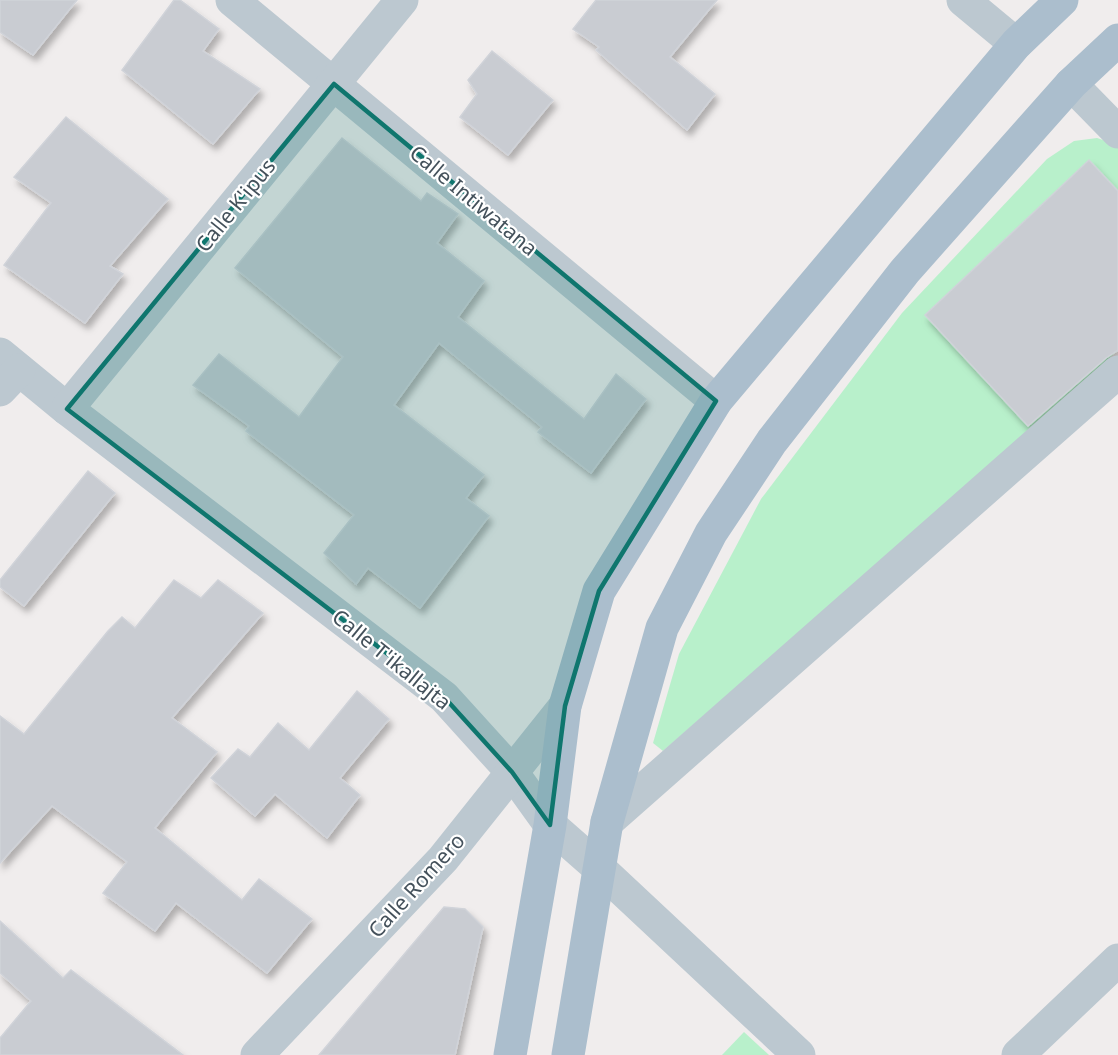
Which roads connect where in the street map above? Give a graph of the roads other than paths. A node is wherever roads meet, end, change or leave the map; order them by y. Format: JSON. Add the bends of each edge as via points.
{"nodes":[{"id":1,"x":232,"y":0,"type":"edge"},
{"id":2,"x":402,"y":0,"type":"edge"},
{"id":3,"x":963,"y":0,"type":"edge"},
{"id":4,"x":1062,"y":0,"type":"edge"},
{"id":5,"x":1118,"y":40,"type":"edge"},
{"id":6,"x":1016,"y":44,"type":"junction"},
{"id":7,"x":334,"y":84,"type":"junction"},
{"id":8,"x":1071,"y":84,"type":"junction"},
{"id":9,"x":1118,"y":132,"type":"edge"},
{"id":10,"x":6,"y":371,"type":"edge"},
{"id":11,"x":1118,"y":372,"type":"edge"},
{"id":12,"x":716,"y":401,"type":"junction"},
{"id":13,"x":67,"y":409,"type":"junction"},
{"id":14,"x":565,"y":706,"type":"junction"},
{"id":15,"x":512,"y":772,"type":"junction"},
{"id":16,"x":607,"y":822,"type":"junction"},
{"id":17,"x":550,"y":825,"type":"junction"},
{"id":18,"x":599,"y":868,"type":"junction"},
{"id":19,"x":1118,"y":960,"type":"edge"},
{"id":20,"x":257,"y":1055,"type":"edge"},
{"id":21,"x":510,"y":1055,"type":"edge"},
{"id":22,"x":568,"y":1055,"type":"edge"},
{"id":23,"x":799,"y":1055,"type":"edge"},
{"id":24,"x":1018,"y":1055,"type":"edge"}],
"edges":[{"from":1,"to":7,"type":"street","name":"Calle Intiwatana"},
{"from":2,"to":7,"type":"street","name":"Calle K'ipus"},
{"from":3,"to":6,"type":"street"},
{"from":4,"to":6,"type":"main road"},
{"from":5,"to":8,"type":"main road"},
{"from":6,"to":12,"type":"main road"},
{"from":7,"to":12,"type":"street","name":"Calle Intiwatana"},
{"from":7,"to":13,"type":"street","name":"Calle K'ipus"},
{"from":8,"to":9,"type":"street"},
{"from":8,"to":16,"type":"main road","via":[[905,271],[772,441],[711,533],[662,628]]},
{"from":10,"to":13,"type":"street","name":"Calle T'ikallajta"},
{"from":11,"to":16,"type":"street"},
{"from":12,"to":14,"type":"main road","via":[[599,591]]},
{"from":13,"to":15,"type":"street","name":"Calle T'ikallajta","via":[[444,697]]},
{"from":14,"to":15,"type":"street","name":"Calle Romero"},
{"from":14,"to":17,"type":"main road"},
{"from":15,"to":17,"type":"street","name":"Calle T'ikallajta"},
{"from":15,"to":20,"type":"street","name":"Calle Romero","via":[[443,859]]},
{"from":16,"to":18,"type":"main road"},
{"from":17,"to":18,"type":"street","name":"Calle T'ikallajta"},
{"from":17,"to":21,"type":"main road"},
{"from":18,"to":22,"type":"main road"},
{"from":18,"to":23,"type":"street","name":"Calle T'ikallajta"},
{"from":19,"to":24,"type":"street"}]}
